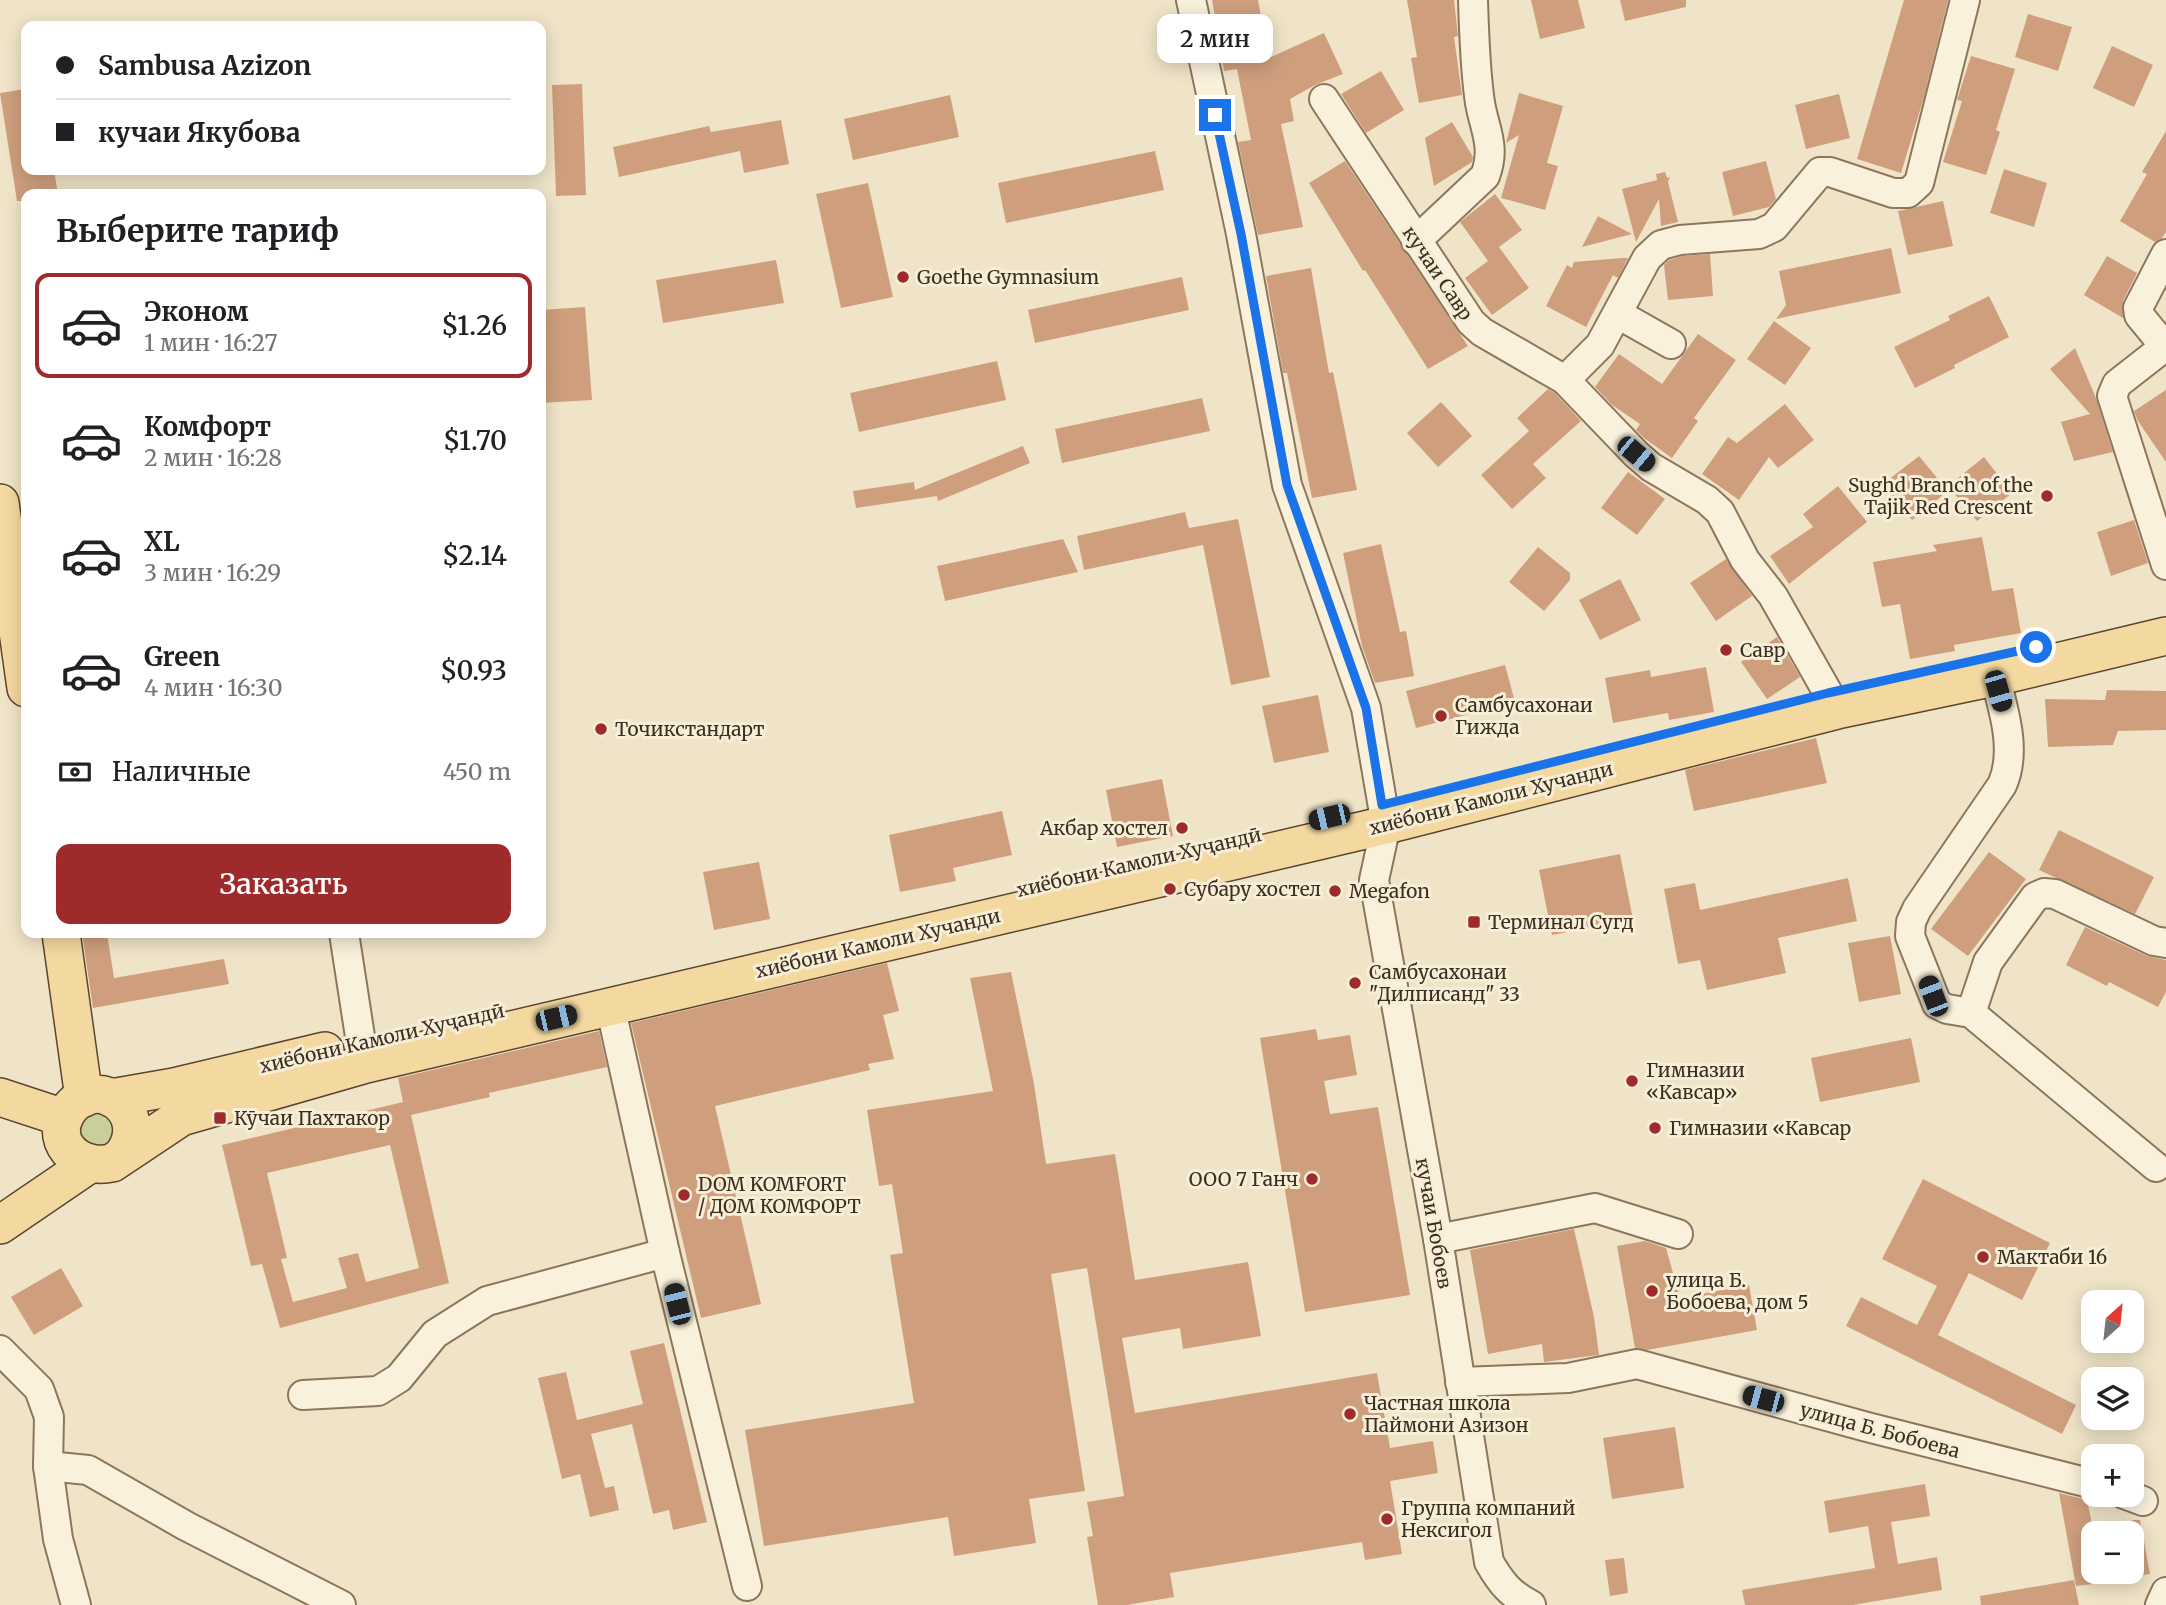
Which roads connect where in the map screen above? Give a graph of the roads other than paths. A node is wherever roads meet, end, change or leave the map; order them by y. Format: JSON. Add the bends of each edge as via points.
{"nodes":[{"id":1,"x":1191,"y":0,"type":"edge"},
{"id":2,"x":1473,"y":0,"type":"edge"},
{"id":3,"x":1965,"y":0,"type":"edge"},
{"id":4,"x":1324,"y":99,"type":"dead end"},
{"id":5,"x":1416,"y":241,"type":"junction"},
{"id":6,"x":2166,"y":254,"type":"edge"},
{"id":7,"x":1618,"y":314,"type":"junction"},
{"id":8,"x":1671,"y":344,"type":"dead end"},
{"id":9,"x":1565,"y":380,"type":"junction"},
{"id":10,"x":0,"y":503,"type":"edge"},
{"id":11,"x":2166,"y":565,"type":"edge"},
{"id":12,"x":2166,"y":618,"type":"edge"},
{"id":13,"x":2166,"y":636,"type":"edge"},
{"id":14,"x":21,"y":652,"type":"edge"},
{"id":15,"x":1994,"y":677,"type":"junction"},
{"id":16,"x":1828,"y":693,"type":"junction"},
{"id":17,"x":1384,"y":815,"type":"junction"},
{"id":18,"x":62,"y":938,"type":"edge"},
{"id":19,"x":345,"y":938,"type":"edge"},
{"id":20,"x":2166,"y":943,"type":"edge"},
{"id":21,"x":610,"y":1005,"type":"junction"},
{"id":22,"x":1971,"y":1013,"type":"junction"},
{"id":23,"x":363,"y":1054,"type":"junction"},
{"id":24,"x":0,"y":1097,"type":"edge"},
{"id":25,"x":80,"y":1111,"type":"junction"},
{"id":26,"x":105,"y":1161,"type":"junction"},
{"id":27,"x":2156,"y":1167,"type":"dead end"},
{"id":28,"x":35,"y":1203,"type":"junction"},
{"id":29,"x":0,"y":1225,"type":"edge"},
{"id":30,"x":1678,"y":1234,"type":"dead end"},
{"id":31,"x":1438,"y":1239,"type":"junction"},
{"id":32,"x":664,"y":1253,"type":"junction"},
{"id":33,"x":0,"y":1350,"type":"edge"},
{"id":34,"x":1460,"y":1382,"type":"junction"},
{"id":35,"x":303,"y":1395,"type":"dead end"},
{"id":36,"x":48,"y":1466,"type":"junction"},
{"id":37,"x":2081,"y":1480,"type":"edge"},
{"id":38,"x":747,"y":1586,"type":"dead end"},
{"id":39,"x":2166,"y":1592,"type":"edge"},
{"id":40,"x":76,"y":1605,"type":"edge"},
{"id":41,"x":341,"y":1605,"type":"edge"},
{"id":42,"x":1531,"y":1605,"type":"edge"},
{"id":43,"x":2160,"y":1605,"type":"edge"}],
"edges":[{"from":1,"to":17,"type":"street","via":[[1241,234],[1287,485],[1366,708]]},
{"from":2,"to":5,"type":"street","via":[[1474,46],[1491,162],[1485,176]]},
{"from":3,"to":7,"type":"street","via":[[1919,183],[1908,193],[1820,172],[1774,228],[1759,234],[1661,245],[1647,258]]},
{"from":4,"to":5,"type":"street","name":"кучаи Савр"},
{"from":5,"to":9,"type":"street","name":"кучаи Савр","via":[[1471,322]]},
{"from":6,"to":11,"type":"street","via":[[2138,308],[2163,348],[2118,384],[2112,396]]},
{"from":7,"to":8,"type":"street"},
{"from":7,"to":9,"type":"street","via":[[1600,345]]},
{"from":9,"to":16,"type":"street","name":"кучаи Савр","via":[[1651,467],[1720,512]]},
{"from":10,"to":14,"type":"main road"},
{"from":12,"to":16,"type":"main road","name":"хиёбони Камоли Хуҷандӣ"},
{"from":13,"to":15,"type":"main road","name":"хиёбони Камоли Хучанди"},
{"from":15,"to":17,"type":"main road","name":"хиёбони Камоли Хучанди"},
{"from":15,"to":22,"type":"street","via":[[2010,758],[2008,772],[1917,909],[1910,936],[1937,1004]]},
{"from":16,"to":17,"type":"main road","name":"хиёбони Камоли Хуҷандӣ"},
{"from":17,"to":21,"type":"main road","name":"хиёбони Камоли Хучанди"},
{"from":17,"to":23,"type":"main road","name":"хиёбони Камоли Хуҷандӣ"},
{"from":17,"to":31,"type":"street","name":"кучаи Бобоев","via":[[1374,880]]},
{"from":18,"to":25,"type":"main road"},
{"from":19,"to":23,"type":"street"},
{"from":20,"to":22,"type":"street","via":[[2044,893],[2035,897],[1988,962]]},
{"from":21,"to":23,"type":"main road","name":"хиёбони Камоли Хучанди"},
{"from":21,"to":32,"type":"street"},
{"from":22,"to":27,"type":"street"},
{"from":23,"to":25,"type":"main road","name":"хиёбони Камоли Хуҷандӣ","via":[[174,1087]]},
{"from":23,"to":26,"type":"main road","via":[[181,1117]]},
{"from":24,"to":25,"type":"main road"},
{"from":25,"to":26,"type":"main road","via":[[63,1141],[77,1159]]},
{"from":25,"to":26,"type":"main road","via":[[120,1104],[128,1112],[132,1123],[129,1147]]},
{"from":25,"to":28,"type":"main road","via":[[53,1136]]},
{"from":26,"to":28,"type":"main road"},
{"from":28,"to":29,"type":"main road"},
{"from":30,"to":31,"type":"street","via":[[1595,1208]]},
{"from":31,"to":34,"type":"street","name":"кучаи Бобоев"},
{"from":32,"to":35,"type":"street","via":[[487,1301],[435,1334],[399,1378],[378,1391]]},
{"from":32,"to":38,"type":"street"},
{"from":33,"to":36,"type":"street","via":[[39,1389],[48,1417]]},
{"from":34,"to":37,"type":"street","name":"улица Б. Бобоева","via":[[1568,1378],[1637,1364]]},
{"from":34,"to":42,"type":"street","name":"кучаи Бобоев","via":[[1489,1562],[1501,1583]]},
{"from":36,"to":40,"type":"street","via":[[58,1539]]},
{"from":36,"to":41,"type":"street","via":[[88,1470]]},
{"from":39,"to":43,"type":"street"}]}
